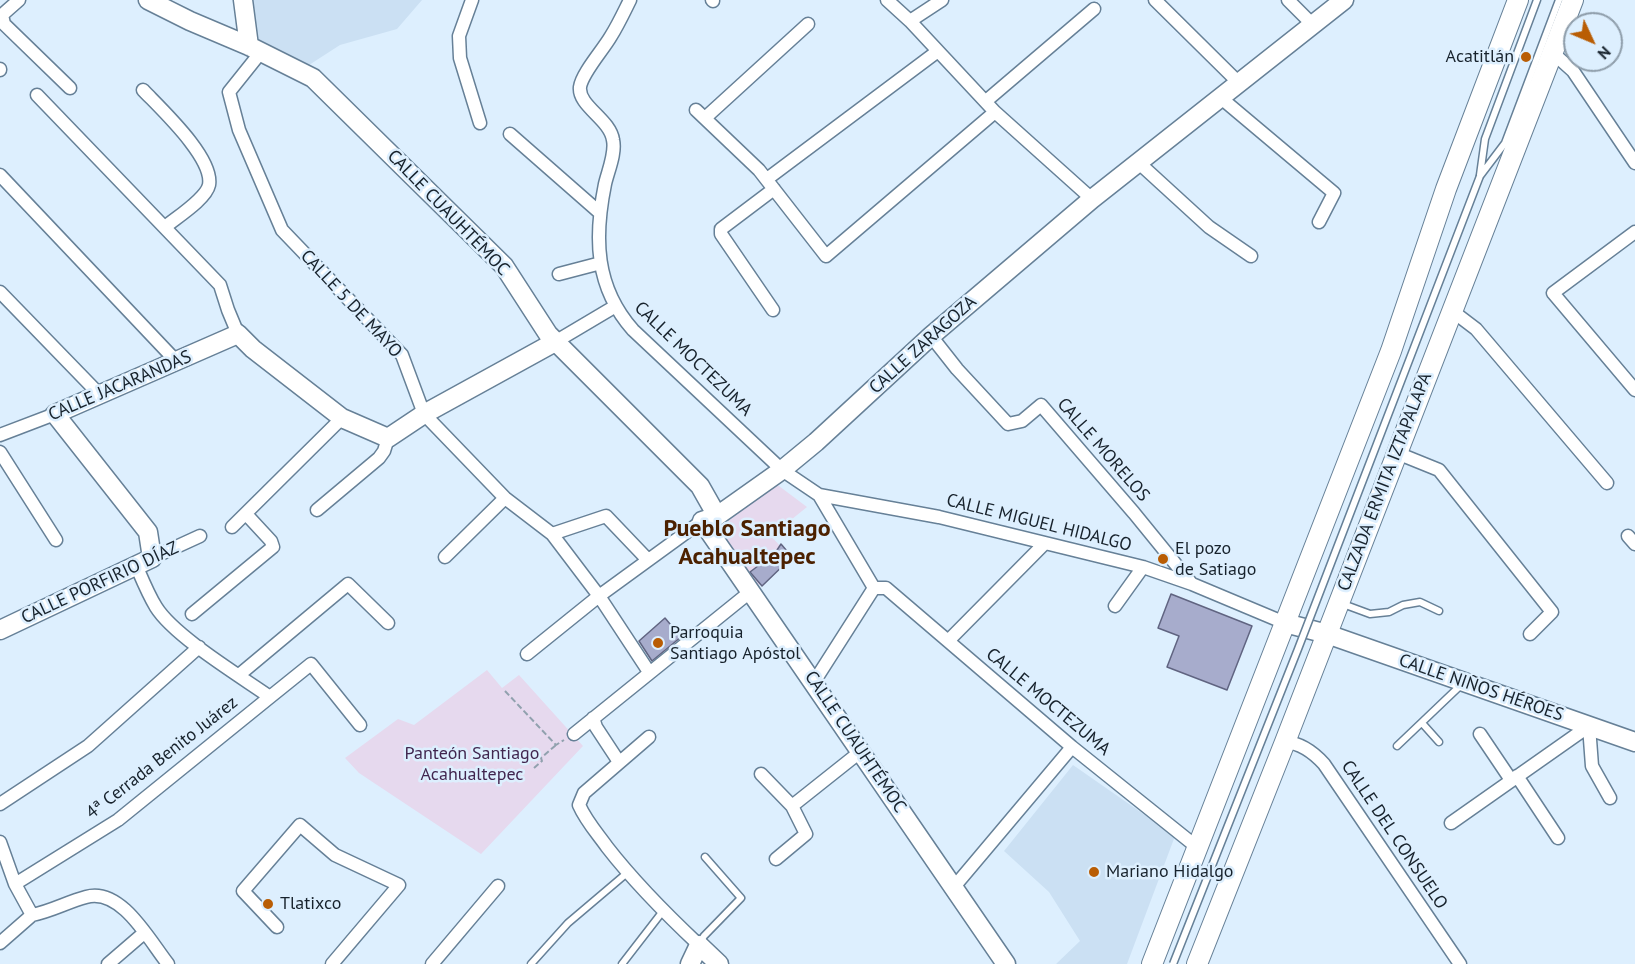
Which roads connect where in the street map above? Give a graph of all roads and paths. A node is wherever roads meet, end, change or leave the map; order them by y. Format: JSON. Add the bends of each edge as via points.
{"nodes":[{"id":1,"x":19,"y":0,"type":"edge"},
{"id":2,"x":148,"y":0,"type":"edge"},
{"id":3,"x":243,"y":0,"type":"edge"},
{"id":4,"x":472,"y":0,"type":"edge"},
{"id":5,"x":630,"y":0,"type":"edge"},
{"id":6,"x":887,"y":0,"type":"edge"},
{"id":7,"x":942,"y":0,"type":"edge"},
{"id":8,"x":1155,"y":0,"type":"edge"},
{"id":9,"x":1288,"y":0,"type":"edge"},
{"id":10,"x":1344,"y":0,"type":"edge"},
{"id":11,"x":1518,"y":0,"type":"edge"},
{"id":12,"x":1537,"y":0,"type":"edge"},
{"id":13,"x":1559,"y":0,"type":"edge"},
{"id":14,"x":1573,"y":0,"type":"edge"},
{"id":15,"x":1094,"y":9,"type":"dead end"},
{"id":16,"x":910,"y":21,"type":"junction"},
{"id":17,"x":808,"y":24,"type":"dead end"},
{"id":18,"x":1313,"y":25,"type":"junction"},
{"id":19,"x":255,"y":49,"type":"junction"},
{"id":20,"x":938,"y":51,"type":"junction"},
{"id":21,"x":1553,"y":53,"type":"junction"},
{"id":22,"x":1239,"y":83,"type":"junction"},
{"id":23,"x":70,"y":88,"type":"dead end"},
{"id":24,"x":143,"y":90,"type":"dead end"},
{"id":25,"x":37,"y":95,"type":"dead end"},
{"id":26,"x":1221,"y":98,"type":"junction"},
{"id":27,"x":986,"y":100,"type":"junction"},
{"id":28,"x":995,"y":112,"type":"junction"},
{"id":29,"x":480,"y":123,"type":"dead end"},
{"id":30,"x":510,"y":134,"type":"dead end"},
{"id":31,"x":1139,"y":163,"type":"junction"},
{"id":32,"x":1635,"y":163,"type":"edge"},
{"id":33,"x":0,"y":175,"type":"edge"},
{"id":34,"x":1480,"y":176,"type":"junction"},
{"id":35,"x":770,"y":184,"type":"junction"},
{"id":36,"x":1092,"y":199,"type":"junction"},
{"id":37,"x":599,"y":212,"type":"junction"},
{"id":38,"x":1319,"y":222,"type":"dead end"},
{"id":39,"x":165,"y":227,"type":"junction"},
{"id":40,"x":1635,"y":232,"type":"edge"},
{"id":41,"x":1251,"y":256,"type":"dead end"},
{"id":42,"x":601,"y":263,"type":"junction"},
{"id":43,"x":559,"y":274,"type":"dead end"},
{"id":44,"x":0,"y":292,"type":"edge"},
{"id":45,"x":614,"y":307,"type":"junction"},
{"id":46,"x":773,"y":310,"type":"dead end"},
{"id":47,"x":1451,"y":310,"type":"junction"},
{"id":48,"x":238,"y":334,"type":"junction"},
{"id":49,"x":930,"y":336,"type":"junction"},
{"id":50,"x":555,"y":342,"type":"junction"},
{"id":51,"x":177,"y":362,"type":"junction"},
{"id":52,"x":1635,"y":390,"type":"edge"},
{"id":53,"x":100,"y":395,"type":"junction"},
{"id":54,"x":55,"y":414,"type":"junction"},
{"id":55,"x":424,"y":414,"type":"junction"},
{"id":56,"x":342,"y":418,"type":"junction"},
{"id":57,"x":0,"y":422,"type":"edge"},
{"id":58,"x":5,"y":433,"type":"edge"},
{"id":59,"x":388,"y":438,"type":"junction"},
{"id":60,"x":0,"y":452,"type":"edge"},
{"id":61,"x":1397,"y":453,"type":"junction"},
{"id":62,"x":782,"y":470,"type":"junction"},
{"id":63,"x":1607,"y":483,"type":"dead end"},
{"id":64,"x":819,"y":495,"type":"junction"},
{"id":65,"x":505,"y":498,"type":"junction"},
{"id":66,"x":317,"y":510,"type":"dead end"},
{"id":67,"x":246,"y":514,"type":"junction"},
{"id":68,"x":710,"y":518,"type":"junction"},
{"id":69,"x":232,"y":527,"type":"dead end"},
{"id":70,"x":552,"y":534,"type":"junction"},
{"id":71,"x":200,"y":536,"type":"dead end"},
{"id":72,"x":56,"y":540,"type":"dead end"},
{"id":73,"x":1045,"y":543,"type":"junction"},
{"id":74,"x":445,"y":557,"type":"dead end"},
{"id":75,"x":648,"y":560,"type":"junction"},
{"id":76,"x":144,"y":562,"type":"junction"},
{"id":77,"x":1143,"y":567,"type":"junction"},
{"id":78,"x":1191,"y":584,"type":"junction"},
{"id":79,"x":874,"y":588,"type":"junction"},
{"id":80,"x":750,"y":592,"type":"junction"},
{"id":81,"x":599,"y":596,"type":"junction"},
{"id":82,"x":1340,"y":602,"type":"junction"},
{"id":83,"x":1115,"y":606,"type":"dead end"},
{"id":84,"x":1439,"y":611,"type":"dead end"},
{"id":85,"x":192,"y":614,"type":"dead end"},
{"id":86,"x":388,"y":623,"type":"dead end"},
{"id":87,"x":1285,"y":623,"type":"junction"},
{"id":88,"x":0,"y":630,"type":"edge"},
{"id":89,"x":1327,"y":634,"type":"junction"},
{"id":90,"x":1530,"y":634,"type":"dead end"},
{"id":91,"x":949,"y":640,"type":"junction"},
{"id":92,"x":199,"y":647,"type":"junction"},
{"id":93,"x":527,"y":654,"type":"dead end"},
{"id":94,"x":649,"y":672,"type":"junction"},
{"id":95,"x":239,"y":675,"type":"junction"},
{"id":96,"x":814,"y":682,"type":"junction"},
{"id":97,"x":1464,"y":682,"type":"junction"},
{"id":98,"x":505,"y":691,"type":"dead end"},
{"id":99,"x":270,"y":697,"type":"junction"},
{"id":100,"x":593,"y":718,"type":"junction"},
{"id":101,"x":1422,"y":723,"type":"junction"},
{"id":102,"x":360,"y":725,"type":"dead end"},
{"id":103,"x":1589,"y":726,"type":"junction"},
{"id":104,"x":574,"y":734,"type":"joint"},
{"id":105,"x":1480,"y":734,"type":"dead end"},
{"id":106,"x":649,"y":737,"type":"dead end"},
{"id":107,"x":1286,"y":742,"type":"junction"},
{"id":108,"x":1439,"y":742,"type":"dead end"},
{"id":109,"x":1635,"y":742,"type":"edge"},
{"id":110,"x":556,"y":745,"type":"junction"},
{"id":111,"x":1397,"y":746,"type":"dead end"},
{"id":112,"x":1072,"y":747,"type":"junction"},
{"id":113,"x":860,"y":752,"type":"junction"},
{"id":114,"x":619,"y":762,"type":"junction"},
{"id":115,"x":534,"y":768,"type":"dead end"},
{"id":116,"x":761,"y":774,"type":"dead end"},
{"id":117,"x":1514,"y":778,"type":"junction"},
{"id":118,"x":1610,"y":798,"type":"dead end"},
{"id":119,"x":0,"y":804,"type":"edge"},
{"id":120,"x":792,"y":806,"type":"junction"},
{"id":121,"x":1450,"y":823,"type":"dead end"},
{"id":122,"x":1558,"y":838,"type":"dead end"},
{"id":123,"x":0,"y":842,"type":"edge"},
{"id":124,"x":1198,"y":848,"type":"junction"},
{"id":125,"x":705,"y":857,"type":"dead end"},
{"id":126,"x":776,"y":859,"type":"dead end"},
{"id":127,"x":627,"y":873,"type":"junction"},
{"id":128,"x":15,"y":884,"type":"junction"},
{"id":129,"x":498,"y":886,"type":"dead end"},
{"id":130,"x":954,"y":886,"type":"junction"},
{"id":131,"x":663,"y":911,"type":"junction"},
{"id":132,"x":32,"y":915,"type":"junction"},
{"id":133,"x":278,"y":927,"type":"dead end"},
{"id":134,"x":144,"y":933,"type":"junction"},
{"id":135,"x":0,"y":943,"type":"edge"},
{"id":136,"x":699,"y":945,"type":"junction"},
{"id":137,"x":108,"y":964,"type":"edge"},
{"id":138,"x":168,"y":964,"type":"edge"},
{"id":139,"x":332,"y":964,"type":"edge"},
{"id":140,"x":432,"y":964,"type":"edge"},
{"id":141,"x":531,"y":964,"type":"edge"},
{"id":142,"x":622,"y":964,"type":"edge"},
{"id":143,"x":690,"y":964,"type":"edge"},
{"id":144,"x":719,"y":964,"type":"edge"},
{"id":145,"x":1006,"y":964,"type":"edge"},
{"id":146,"x":1152,"y":964,"type":"edge"},
{"id":147,"x":1173,"y":964,"type":"edge"},
{"id":148,"x":1197,"y":964,"type":"edge"},
{"id":149,"x":1460,"y":964,"type":"edge"}],
"edges":[{"from":1,"to":23,"type":"street","via":[[2,15],[4,24]]},
{"from":2,"to":19,"type":"street","name":"CALLE CUAUHTÉMOC"},
{"from":3,"to":19,"type":"street"},
{"from":4,"to":29,"type":"street","via":[[459,36],[460,58]]},
{"from":5,"to":37,"type":"street","name":"CALLE MOCTEZUMA","via":[[580,87],[582,98],[610,130],[614,142]]},
{"from":6,"to":16,"type":"street"},
{"from":7,"to":16,"type":"street"},
{"from":8,"to":22,"type":"street"},
{"from":9,"to":18,"type":"street"},
{"from":10,"to":18,"type":"street","name":"CALLE ZARAGOZA"},
{"from":11,"to":87,"type":"main road","via":[[1446,189],[1391,351]]},
{"from":12,"to":34,"type":"lane","via":[[1485,139]]},
{"from":13,"to":34,"type":"lane","via":[[1504,142]]},
{"from":14,"to":21,"type":"main road","name":"CALZADA ERMITA IZTAPALAPA"},
{"from":15,"to":27,"type":"street"},
{"from":16,"to":20,"type":"street"},
{"from":17,"to":35,"type":"street","via":[[700,114]]},
{"from":18,"to":22,"type":"street","name":"CALLE ZARAGOZA"},
{"from":19,"to":50,"type":"street","name":"CALLE CUAUHTÉMOC","via":[[312,78],[469,230],[504,266]]},
{"from":19,"to":55,"type":"street","name":"CALLE 5 DE MAYO","via":[[229,92],[239,130],[282,230],[402,355]]},
{"from":20,"to":27,"type":"street"},
{"from":20,"to":35,"type":"street"},
{"from":21,"to":32,"type":"street","via":[[1580,80]]},
{"from":21,"to":47,"type":"main road","name":"CALZADA ERMITA IZTAPALAPA"},
{"from":22,"to":26,"type":"street","name":"CALLE ZARAGOZA"},
{"from":24,"to":39,"type":"street","via":[[187,137],[206,168],[209,185],[202,197]]},
{"from":25,"to":39,"type":"street"},
{"from":26,"to":31,"type":"street","name":"CALLE ZARAGOZA"},
{"from":26,"to":38,"type":"street","via":[[1334,193]]},
{"from":27,"to":28,"type":"street"},
{"from":28,"to":35,"type":"street","via":[[826,255]]},
{"from":28,"to":36,"type":"street"},
{"from":30,"to":37,"type":"street"},
{"from":31,"to":36,"type":"street","name":"CALLE ZARAGOZA"},
{"from":31,"to":41,"type":"street","via":[[1209,227]]},
{"from":33,"to":51,"type":"street"},
{"from":34,"to":147,"type":"lane","bridge":true},
{"from":35,"to":46,"type":"street","via":[[721,229],[721,234]]},
{"from":36,"to":49,"type":"street","name":"CALLE ZARAGOZA"},
{"from":37,"to":42,"type":"street","name":"CALLE MOCTEZUMA","via":[[597,238]]},
{"from":39,"to":48,"type":"street","via":[[220,285]]},
{"from":40,"to":52,"type":"street","via":[[1553,293]]},
{"from":42,"to":43,"type":"street"},
{"from":42,"to":45,"type":"street","name":"CALLE MOCTEZUMA"},
{"from":44,"to":53,"type":"street"},
{"from":45,"to":50,"type":"street"},
{"from":45,"to":62,"type":"street","name":"CALLE MOCTEZUMA","via":[[633,330]]},
{"from":47,"to":61,"type":"main road","name":"CALZADA ERMITA IZTAPALAPA"},
{"from":47,"to":63,"type":"street","via":[[1476,329]]},
{"from":48,"to":51,"type":"street","name":"CALLE JACARANDAS"},
{"from":48,"to":56,"type":"street"},
{"from":49,"to":62,"type":"street","name":"CALLE ZARAGOZA"},
{"from":49,"to":78,"type":"street","name":"CALLE MORELOS","via":[[1008,424],[1022,421],[1041,405]]},
{"from":50,"to":55,"type":"street"},
{"from":50,"to":68,"type":"street","name":"CALLE CUAUHTÉMOC","via":[[700,486]]},
{"from":51,"to":53,"type":"street","name":"CALLE JACARANDAS"},
{"from":53,"to":54,"type":"street","name":"CALLE JACARANDAS"},
{"from":54,"to":58,"type":"street","name":"CALLE JACARANDAS"},
{"from":54,"to":76,"type":"street","via":[[148,532]]},
{"from":55,"to":59,"type":"street"},
{"from":55,"to":65,"type":"street","name":"CALLE 5 DE MAYO"},
{"from":56,"to":59,"type":"street"},
{"from":56,"to":67,"type":"street"},
{"from":57,"to":58,"type":"street"},
{"from":59,"to":66,"type":"street","via":[[379,458]]},
{"from":60,"to":72,"type":"street"},
{"from":61,"to":82,"type":"main road","name":"CALZADA ERMITA IZTAPALAPA"},
{"from":61,"to":90,"type":"street","via":[[1439,470],[1552,612]]},
{"from":62,"to":64,"type":"street","name":"CALLE MIGUEL HIDALGO"},
{"from":62,"to":68,"type":"street","name":"CALLE ZARAGOZA"},
{"from":64,"to":73,"type":"street","name":"CALLE MIGUEL HIDALGO","via":[[939,517]]},
{"from":64,"to":79,"type":"street"},
{"from":65,"to":70,"type":"street","name":"CALLE 5 DE MAYO"},
{"from":65,"to":74,"type":"street"},
{"from":67,"to":69,"type":"street"},
{"from":67,"to":85,"type":"street","via":[[273,547]]},
{"from":68,"to":75,"type":"street","name":"CALLE ZARAGOZA"},
{"from":68,"to":80,"type":"street","name":"CALLE CUAUHTÉMOC"},
{"from":70,"to":75,"type":"street","via":[[606,516]]},
{"from":70,"to":81,"type":"street","name":"CALLE 5 DE MAYO"},
{"from":71,"to":76,"type":"street","name":"CALLE PORFIRIO DÍAZ"},
{"from":73,"to":77,"type":"street","name":"CALLE MIGUEL HIDALGO"},
{"from":73,"to":91,"type":"street"},
{"from":75,"to":81,"type":"street","name":"CALLE ZARAGOZA"},
{"from":76,"to":88,"type":"street","name":"CALLE PORFIRIO DÍAZ"},
{"from":76,"to":92,"type":"street","via":[[157,609]]},
{"from":77,"to":78,"type":"street","name":"CALLE MIGUEL HIDALGO"},
{"from":77,"to":83,"type":"street"},
{"from":78,"to":87,"type":"street","name":"CALLE MIGUEL HIDALGO"},
{"from":79,"to":91,"type":"street","name":"CALLE MOCTEZUMA","via":[[886,588]]},
{"from":79,"to":96,"type":"street"},
{"from":80,"to":94,"type":"street"},
{"from":80,"to":96,"type":"street","name":"CALLE CUAUHTÉMOC"},
{"from":81,"to":93,"type":"street","name":"CALLE ZARAGOZA"},
{"from":81,"to":94,"type":"street","name":"CALLE 5 DE MAYO"},
{"from":82,"to":84,"type":"lane","via":[[1370,614],[1420,602]]},
{"from":82,"to":89,"type":"main road","name":"CALZADA ERMITA IZTAPALAPA"},
{"from":86,"to":95,"type":"street","via":[[348,584]]},
{"from":87,"to":89,"type":"street","name":"CALLE NIÑOS HÉROES"},
{"from":87,"to":124,"type":"main road"},
{"from":89,"to":97,"type":"street","name":"CALLE NIÑOS HÉROES"},
{"from":89,"to":107,"type":"main road","name":"CALZADA ERMITA IZTAPALAPA"},
{"from":91,"to":112,"type":"street","name":"CALLE MOCTEZUMA"},
{"from":92,"to":95,"type":"street"},
{"from":92,"to":119,"type":"street","via":[[88,746]]},
{"from":94,"to":100,"type":"street"},
{"from":95,"to":99,"type":"street"},
{"from":96,"to":113,"type":"street","name":"CALLE CUAUHTÉMOC"},
{"from":97,"to":101,"type":"lane"},
{"from":97,"to":103,"type":"street","name":"CALLE NIÑOS HÉROES"},
{"from":98,"to":110,"type":"path"},
{"from":99,"to":102,"type":"street","name":"4ª Cerrada Benito Juárez","via":[[311,664]]},
{"from":99,"to":128,"type":"street","name":"4ª Cerrada Benito Juárez","via":[[118,820]]},
{"from":100,"to":104,"type":"street"},
{"from":100,"to":114,"type":"street"},
{"from":101,"to":108,"type":"lane"},
{"from":101,"to":111,"type":"lane"},
{"from":103,"to":109,"type":"street","name":"CALLE NIÑOS HÉROES"},
{"from":103,"to":117,"type":"street"},
{"from":103,"to":118,"type":"street","via":[[1592,766]]},
{"from":104,"to":110,"type":"path"},
{"from":105,"to":117,"type":"street"},
{"from":106,"to":114,"type":"street"},
{"from":107,"to":148,"type":"main road","name":"CALZADA ERMITA IZTAPALAPA"},
{"from":107,"to":149,"type":"street","name":"CALLE DEL CONSUELO","via":[[1308,750],[1324,764]]},
{"from":110,"to":115,"type":"path"},
{"from":112,"to":124,"type":"street","name":"CALLE MOCTEZUMA"},
{"from":112,"to":130,"type":"street"},
{"from":113,"to":120,"type":"street"},
{"from":113,"to":130,"type":"street","name":"CALLE CUAUHTÉMOC"},
{"from":114,"to":127,"type":"street","via":[[584,793],[579,805],[584,818]]},
{"from":116,"to":120,"type":"street"},
{"from":117,"to":121,"type":"street"},
{"from":117,"to":122,"type":"street"},
{"from":120,"to":126,"type":"street","via":[[806,834]]},
{"from":123,"to":128,"type":"street"},
{"from":124,"to":146,"type":"main road"},
{"from":125,"to":136,"type":"lane","via":[[741,898]]},
{"from":127,"to":131,"type":"street"},
{"from":127,"to":141,"type":"lane","via":[[568,923]]},
{"from":128,"to":132,"type":"street"},
{"from":129,"to":140,"type":"street"},
{"from":130,"to":145,"type":"street","name":"CALLE CUAUHTÉMOC"},
{"from":131,"to":136,"type":"street"},
{"from":131,"to":142,"type":"lane"},
{"from":132,"to":134,"type":"street","via":[[103,895],[122,907]]},
{"from":132,"to":135,"type":"street"},
{"from":133,"to":139,"type":"street","via":[[243,891],[300,825],[335,855],[399,885]]},
{"from":134,"to":137,"type":"street"},
{"from":134,"to":138,"type":"street"},
{"from":136,"to":143,"type":"street"},
{"from":136,"to":144,"type":"street"}]}
